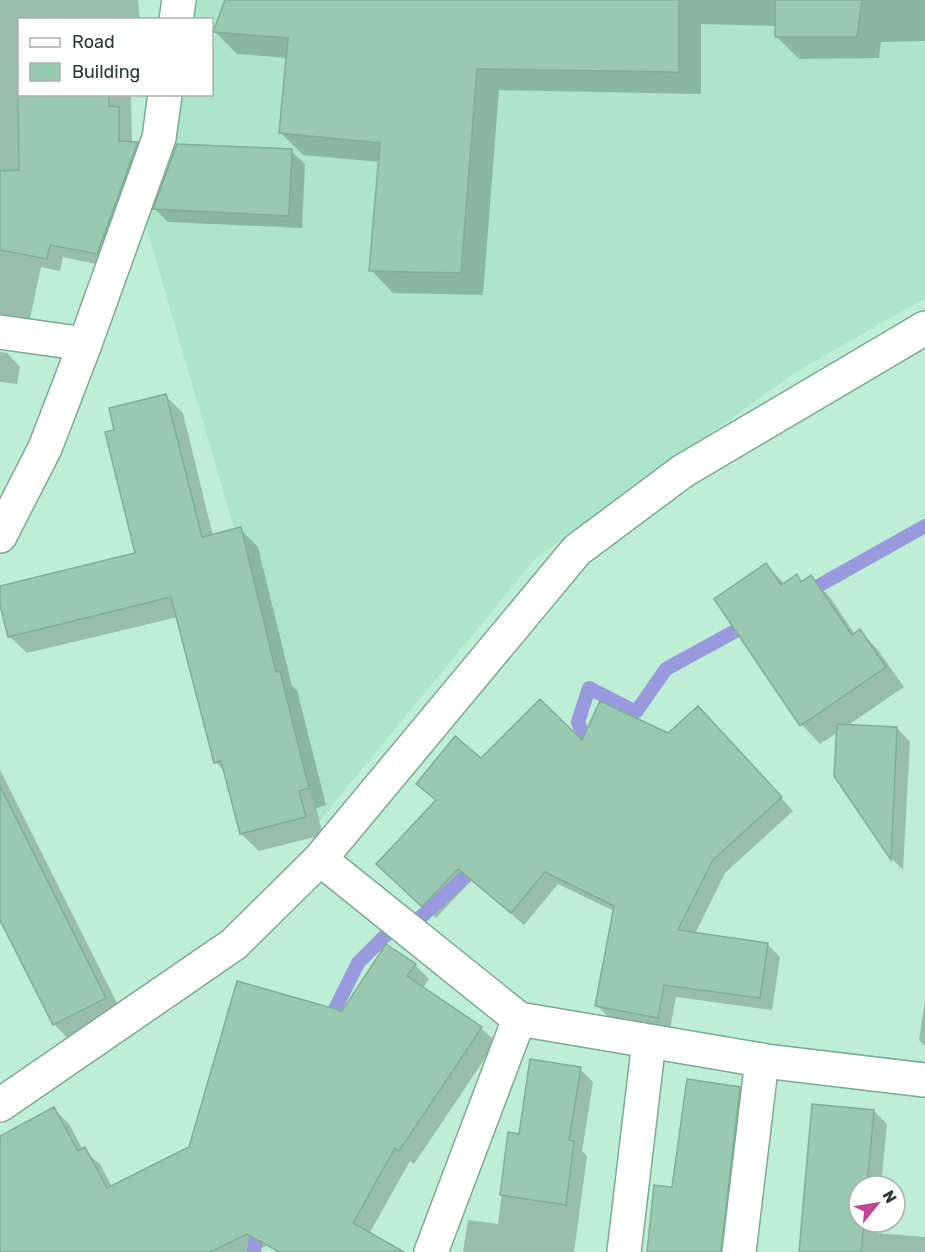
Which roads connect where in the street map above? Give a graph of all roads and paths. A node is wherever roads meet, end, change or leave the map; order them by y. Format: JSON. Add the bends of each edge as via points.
{"nodes":[{"id":1,"x":179,"y":0,"type":"edge"},
{"id":2,"x":176,"y":18,"type":"edge"},
{"id":3,"x":165,"y":96,"type":"edge"},
{"id":4,"x":925,"y":328,"type":"edge"},
{"id":5,"x":0,"y":332,"type":"edge"},
{"id":6,"x":85,"y":344,"type":"junction"},
{"id":7,"x":0,"y":536,"type":"edge"},
{"id":8,"x":320,"y":859,"type":"junction"},
{"id":9,"x":519,"y":1020,"type":"junction"},
{"id":10,"x":649,"y":1041,"type":"junction"},
{"id":11,"x":762,"y":1060,"type":"junction"},
{"id":12,"x":925,"y":1080,"type":"edge"},
{"id":13,"x":0,"y":1105,"type":"edge"},
{"id":14,"x":431,"y":1252,"type":"edge"},
{"id":15,"x":624,"y":1252,"type":"edge"},
{"id":16,"x":739,"y":1252,"type":"edge"}],
"edges":[{"from":1,"to":2,"type":"street"},
{"from":3,"to":6,"type":"street","via":[[159,138]]},
{"from":4,"to":8,"type":"street","via":[[683,471],[577,550]]},
{"from":5,"to":6,"type":"street"},
{"from":6,"to":7,"type":"street","via":[[45,448]]},
{"from":8,"to":9,"type":"street"},
{"from":8,"to":13,"type":"street","via":[[234,944]]},
{"from":9,"to":10,"type":"street"},
{"from":9,"to":14,"type":"street"},
{"from":10,"to":11,"type":"street"},
{"from":10,"to":15,"type":"street"},
{"from":11,"to":12,"type":"street"},
{"from":11,"to":16,"type":"street"}]}
